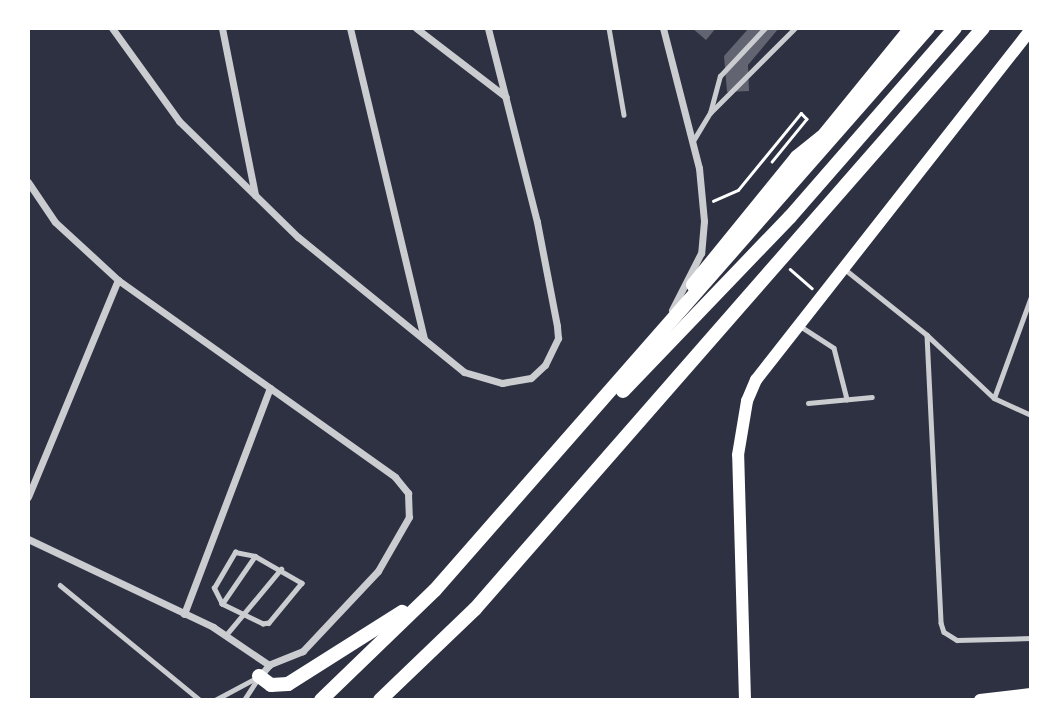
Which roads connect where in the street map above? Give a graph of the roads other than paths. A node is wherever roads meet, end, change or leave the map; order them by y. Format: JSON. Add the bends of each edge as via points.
{"nodes":[{"id":1,"x":112,"y":28,"type":"edge"},
{"id":2,"x":222,"y":28,"type":"edge"},
{"id":3,"x":350,"y":28,"type":"edge"},
{"id":4,"x":416,"y":28,"type":"edge"},
{"id":5,"x":488,"y":28,"type":"edge"},
{"id":6,"x":609,"y":28,"type":"edge"},
{"id":7,"x":663,"y":28,"type":"edge"},
{"id":8,"x":765,"y":28,"type":"edge"},
{"id":9,"x":795,"y":28,"type":"edge"},
{"id":10,"x":911,"y":28,"type":"edge"},
{"id":11,"x":928,"y":28,"type":"edge"},
{"id":12,"x":956,"y":28,"type":"edge"},
{"id":13,"x":983,"y":28,"type":"edge"},
{"id":14,"x":1031,"y":29,"type":"edge"},
{"id":15,"x":506,"y":98,"type":"junction"},
{"id":16,"x":710,"y":113,"type":"junction"},
{"id":17,"x":624,"y":115,"type":"dead end"},
{"id":18,"x":693,"y":141,"type":"junction"},
{"id":19,"x":28,"y":182,"type":"edge"},
{"id":20,"x":254,"y":195,"type":"junction"},
{"id":21,"x":844,"y":269,"type":"junction"},
{"id":22,"x":118,"y":280,"type":"junction"},
{"id":23,"x":1031,"y":297,"type":"edge"},
{"id":24,"x":672,"y":310,"type":"junction"},
{"id":25,"x":799,"y":326,"type":"junction"},
{"id":26,"x":927,"y":335,"type":"junction"},
{"id":27,"x":424,"y":340,"type":"junction"},
{"id":28,"x":643,"y":356,"type":"junction"},
{"id":29,"x":270,"y":388,"type":"junction"},
{"id":30,"x":872,"y":397,"type":"dead end"},
{"id":31,"x":994,"y":398,"type":"junction"},
{"id":32,"x":847,"y":399,"type":"junction"},
{"id":33,"x":808,"y":403,"type":"dead end"},
{"id":34,"x":1031,"y":415,"type":"edge"},
{"id":35,"x":554,"y":458,"type":"junction"},
{"id":36,"x":28,"y":497,"type":"edge"},
{"id":37,"x":28,"y":539,"type":"edge"},
{"id":38,"x":255,"y":556,"type":"junction"},
{"id":39,"x":281,"y":569,"type":"junction"},
{"id":40,"x":60,"y":585,"type":"dead end"},
{"id":41,"x":435,"y":590,"type":"junction"},
{"id":42,"x":222,"y":604,"type":"junction"},
{"id":43,"x":184,"y":614,"type":"junction"},
{"id":44,"x":241,"y":616,"type":"junction"},
{"id":45,"x":226,"y":635,"type":"junction"},
{"id":46,"x":1031,"y":638,"type":"edge"},
{"id":47,"x":270,"y":665,"type":"junction"},
{"id":48,"x":259,"y":676,"type":"junction"},
{"id":49,"x":1031,"y":694,"type":"edge"},
{"id":50,"x":200,"y":700,"type":"edge"},
{"id":51,"x":215,"y":700,"type":"edge"},
{"id":52,"x":244,"y":700,"type":"edge"},
{"id":53,"x":321,"y":700,"type":"edge"},
{"id":54,"x":380,"y":700,"type":"edge"},
{"id":55,"x":745,"y":700,"type":"edge"},
{"id":56,"x":980,"y":700,"type":"edge"}],
"edges":[{"from":1,"to":20,"type":"street","via":[[179,121]]},
{"from":2,"to":20,"type":"street"},
{"from":3,"to":27,"type":"street"},
{"from":4,"to":15,"type":"street"},
{"from":5,"to":15,"type":"street"},
{"from":6,"to":17,"type":"lane"},
{"from":7,"to":18,"type":"street"},
{"from":8,"to":16,"type":"lane","via":[[720,76]]},
{"from":9,"to":16,"type":"lane"},
{"from":10,"to":24,"type":"highway","via":[[825,134],[797,157]]},
{"from":11,"to":28,"type":"highway"},
{"from":12,"to":35,"type":"highway","via":[[695,319]]},
{"from":13,"to":54,"type":"highway","via":[[475,609]]},
{"from":14,"to":21,"type":"main road"},
{"from":15,"to":27,"type":"street","via":[[554,295],[558,338],[545,365],[531,378],[502,383],[464,372]]},
{"from":16,"to":18,"type":"lane"},
{"from":18,"to":24,"type":"street","via":[[704,206],[701,253]]},
{"from":19,"to":22,"type":"street","via":[[55,222]]},
{"from":20,"to":27,"type":"street"},
{"from":21,"to":25,"type":"main road"},
{"from":21,"to":26,"type":"lane"},
{"from":22,"to":29,"type":"street"},
{"from":22,"to":36,"type":"street"},
{"from":23,"to":31,"type":"lane"},
{"from":24,"to":28,"type":"highway"},
{"from":25,"to":32,"type":"lane","via":[[834,348]]},
{"from":25,"to":55,"type":"main road","via":[[756,380],[741,426]]},
{"from":26,"to":31,"type":"lane"},
{"from":26,"to":46,"type":"lane","via":[[944,632],[957,640]]},
{"from":28,"to":35,"type":"highway"},
{"from":29,"to":43,"type":"street"},
{"from":29,"to":47,"type":"street","via":[[395,477],[411,503],[402,534],[346,610],[303,651]]},
{"from":30,"to":32,"type":"lane"},
{"from":31,"to":34,"type":"lane"},
{"from":32,"to":33,"type":"lane"},
{"from":35,"to":41,"type":"highway"},
{"from":37,"to":43,"type":"street"},
{"from":38,"to":39,"type":"lane"},
{"from":38,"to":42,"type":"lane"},
{"from":38,"to":42,"type":"lane","via":[[235,552],[214,589]]},
{"from":39,"to":44,"type":"lane"},
{"from":39,"to":44,"type":"lane","via":[[302,586],[269,623]]},
{"from":40,"to":50,"type":"lane"},
{"from":41,"to":48,"type":"highway","via":[[288,684],[271,685]]},
{"from":41,"to":53,"type":"highway"},
{"from":42,"to":44,"type":"lane"},
{"from":43,"to":45,"type":"street"},
{"from":44,"to":45,"type":"lane"},
{"from":45,"to":47,"type":"street"},
{"from":47,"to":48,"type":"street"},
{"from":48,"to":51,"type":"lane"},
{"from":48,"to":52,"type":"lane"},
{"from":49,"to":56,"type":"main road"}]}
